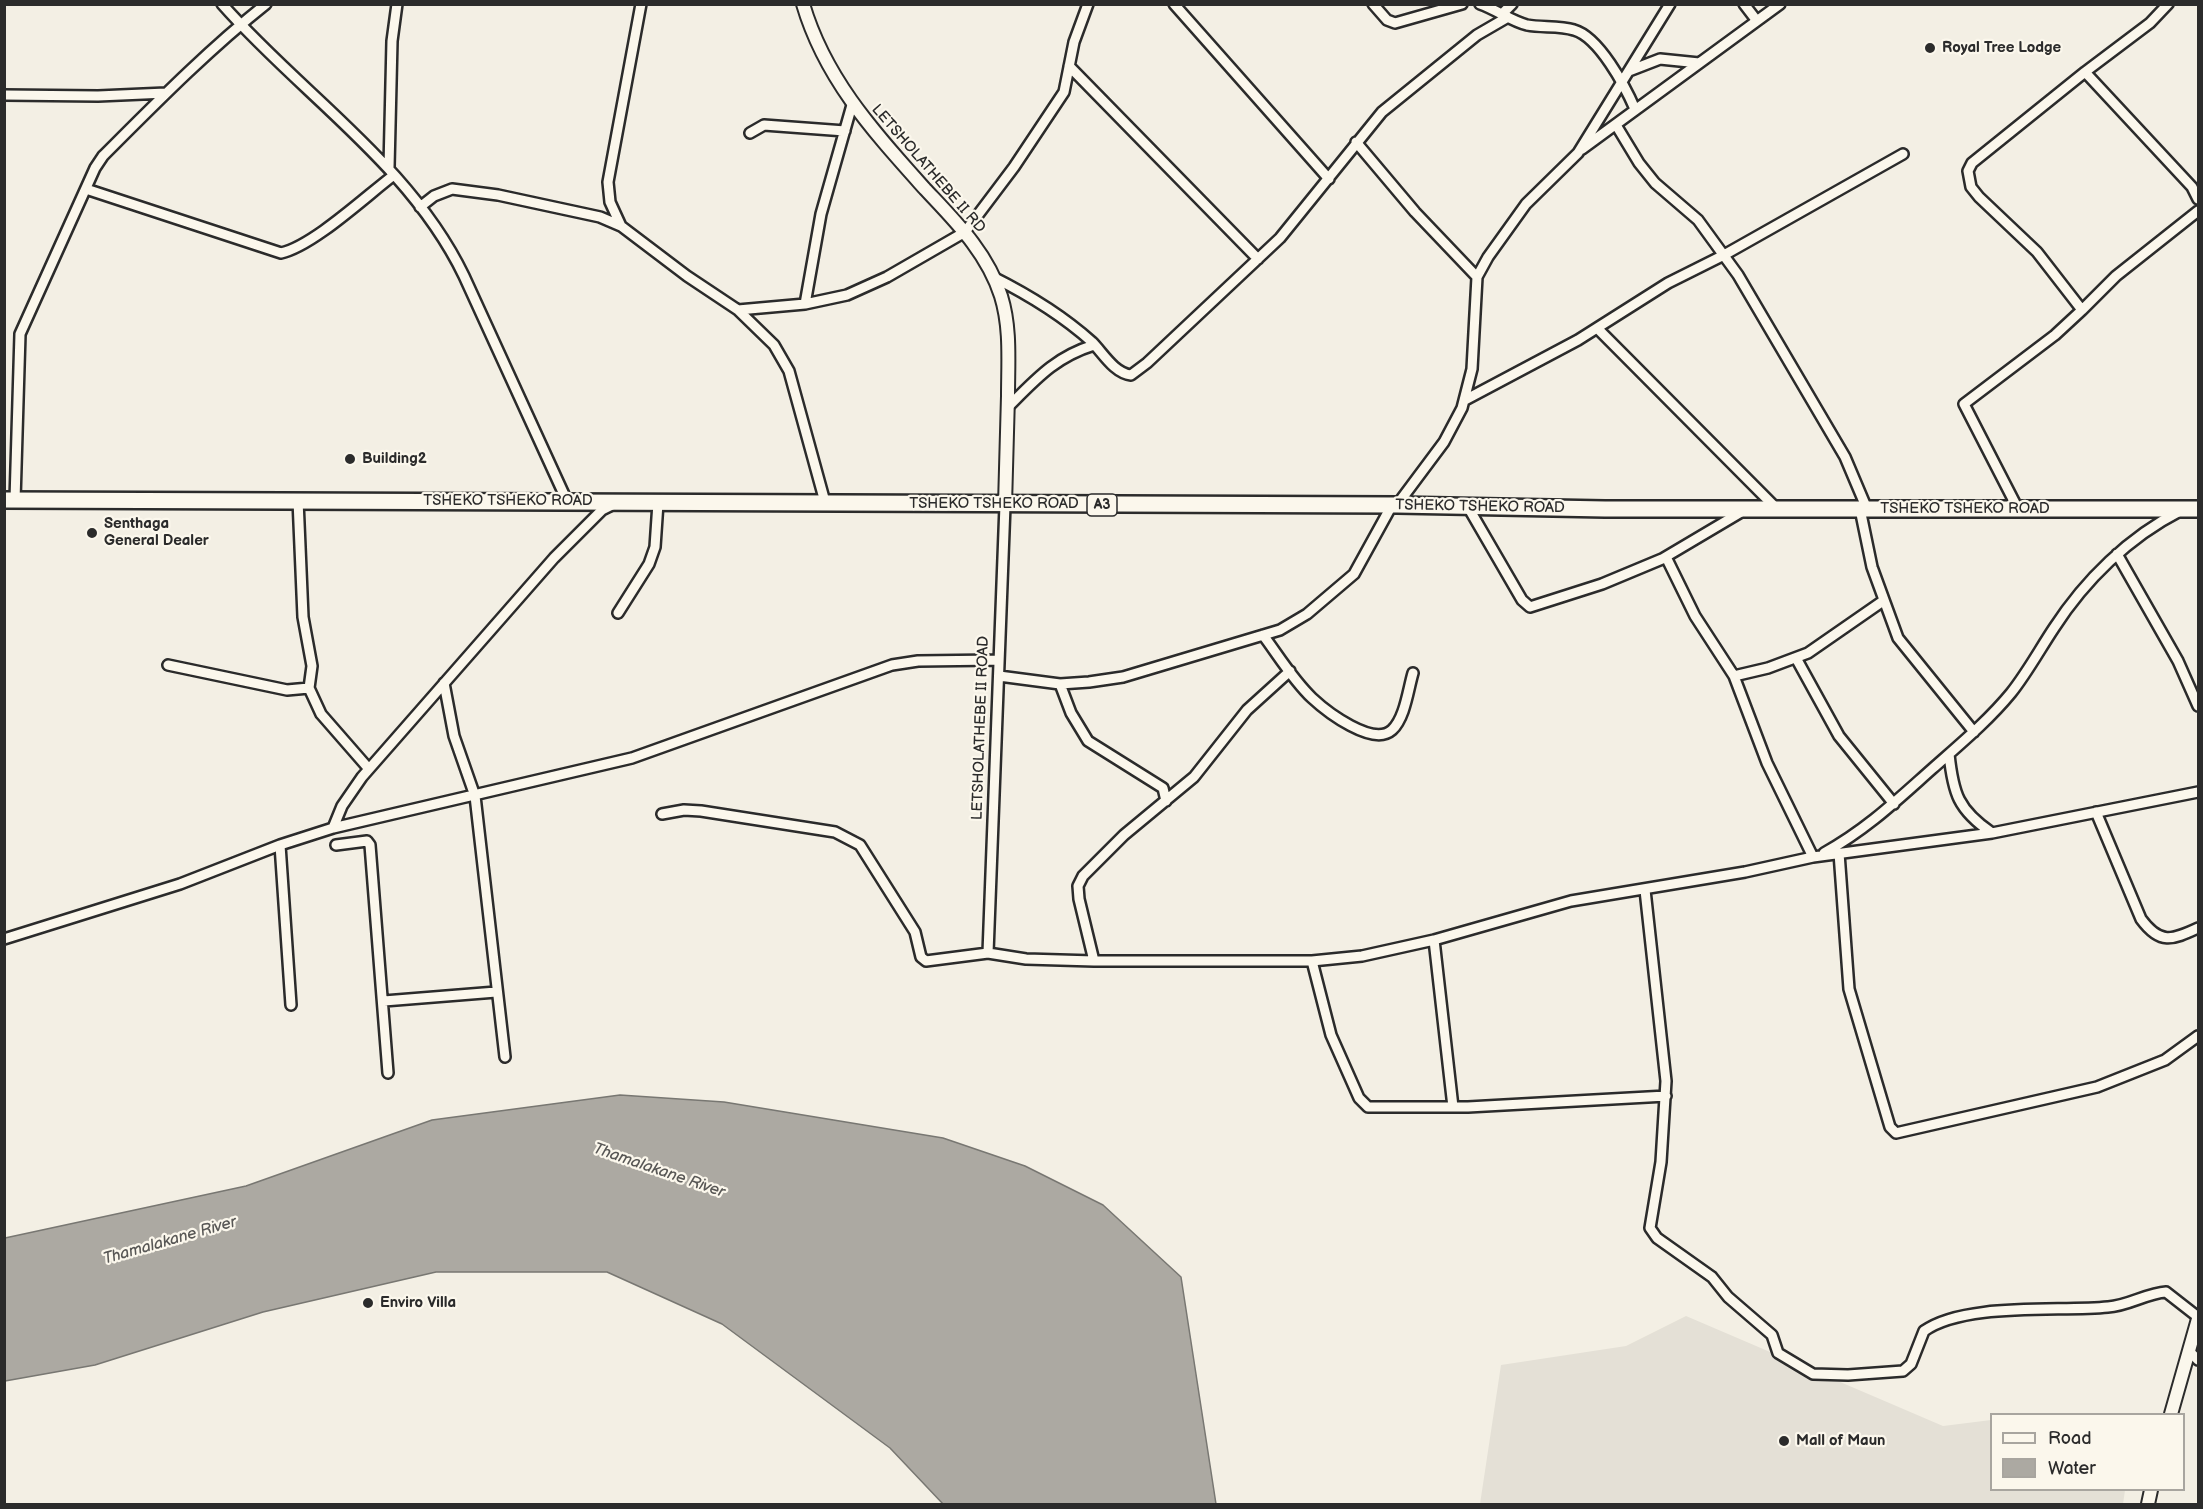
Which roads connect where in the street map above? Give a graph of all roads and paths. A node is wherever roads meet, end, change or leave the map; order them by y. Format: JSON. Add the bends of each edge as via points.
{"nodes":[{"id":1,"x":222,"y":4,"type":"edge"},
{"id":2,"x":266,"y":4,"type":"edge"},
{"id":3,"x":397,"y":4,"type":"edge"},
{"id":4,"x":641,"y":4,"type":"edge"},
{"id":5,"x":803,"y":4,"type":"edge"},
{"id":6,"x":1088,"y":4,"type":"edge"},
{"id":7,"x":1174,"y":4,"type":"edge"},
{"id":8,"x":1374,"y":4,"type":"edge"},
{"id":9,"x":1462,"y":4,"type":"edge"},
{"id":10,"x":1480,"y":4,"type":"edge"},
{"id":11,"x":1512,"y":4,"type":"edge"},
{"id":12,"x":1670,"y":4,"type":"edge"},
{"id":13,"x":1744,"y":4,"type":"edge"},
{"id":14,"x":1780,"y":4,"type":"edge"},
{"id":15,"x":2168,"y":4,"type":"edge"},
{"id":16,"x":1505,"y":16,"type":"junction"},
{"id":17,"x":1757,"y":21,"type":"junction"},
{"id":18,"x":240,"y":25,"type":"junction"},
{"id":19,"x":1698,"y":63,"type":"junction"},
{"id":20,"x":1069,"y":66,"type":"junction"},
{"id":21,"x":1627,"y":72,"type":"junction"},
{"id":22,"x":2085,"y":72,"type":"junction"},
{"id":23,"x":1621,"y":81,"type":"junction"},
{"id":24,"x":166,"y":93,"type":"junction"},
{"id":25,"x":4,"y":95,"type":"edge"},
{"id":26,"x":852,"y":105,"type":"junction"},
{"id":27,"x":1635,"y":109,"type":"junction"},
{"id":28,"x":1616,"y":125,"type":"junction"},
{"id":29,"x":845,"y":130,"type":"junction"},
{"id":30,"x":750,"y":133,"type":"dead end"},
{"id":31,"x":1356,"y":142,"type":"junction"},
{"id":32,"x":1578,"y":153,"type":"junction"},
{"id":33,"x":1903,"y":154,"type":"dead end"},
{"id":34,"x":391,"y":171,"type":"junction"},
{"id":35,"x":1329,"y":179,"type":"junction"},
{"id":36,"x":2195,"y":185,"type":"edge"},
{"id":37,"x":86,"y":189,"type":"junction"},
{"id":38,"x":2199,"y":198,"type":"edge"},
{"id":39,"x":420,"y":207,"type":"junction"},
{"id":40,"x":2199,"y":211,"type":"edge"},
{"id":41,"x":621,"y":226,"type":"junction"},
{"id":42,"x":965,"y":232,"type":"junction"},
{"id":43,"x":1724,"y":255,"type":"junction"},
{"id":44,"x":1258,"y":260,"type":"junction"},
{"id":45,"x":993,"y":277,"type":"junction"},
{"id":46,"x":1477,"y":277,"type":"junction"},
{"id":47,"x":805,"y":304,"type":"junction"},
{"id":48,"x":738,"y":310,"type":"junction"},
{"id":49,"x":2082,"y":310,"type":"junction"},
{"id":50,"x":1597,"y":328,"type":"junction"},
{"id":51,"x":1094,"y":345,"type":"junction"},
{"id":52,"x":1465,"y":400,"type":"junction"},
{"id":53,"x":1007,"y":408,"type":"junction"},
{"id":54,"x":10,"y":500,"type":"edge"},
{"id":55,"x":298,"y":500,"type":"junction"},
{"id":56,"x":567,"y":501,"type":"junction"},
{"id":57,"x":618,"y":502,"type":"junction"},
{"id":58,"x":658,"y":502,"type":"junction"},
{"id":59,"x":825,"y":502,"type":"junction"},
{"id":60,"x":1005,"y":505,"type":"junction"},
{"id":61,"x":1394,"y":505,"type":"junction"},
{"id":62,"x":1468,"y":507,"type":"junction"},
{"id":63,"x":1748,"y":508,"type":"junction"},
{"id":64,"x":1776,"y":508,"type":"junction"},
{"id":65,"x":1864,"y":509,"type":"junction"},
{"id":66,"x":2192,"y":509,"type":"edge"},
{"id":67,"x":2018,"y":510,"type":"junction"},
{"id":68,"x":2117,"y":554,"type":"junction"},
{"id":69,"x":1666,"y":557,"type":"junction"},
{"id":70,"x":1883,"y":601,"type":"junction"},
{"id":71,"x":618,"y":613,"type":"dead end"},
{"id":72,"x":1263,"y":635,"type":"junction"},
{"id":73,"x":1796,"y":658,"type":"junction"},
{"id":74,"x":998,"y":660,"type":"junction"},
{"id":75,"x":168,"y":665,"type":"dead end"},
{"id":76,"x":1290,"y":671,"type":"junction"},
{"id":77,"x":1413,"y":674,"type":"dead end"},
{"id":78,"x":999,"y":676,"type":"junction"},
{"id":79,"x":1734,"y":676,"type":"junction"},
{"id":80,"x":444,"y":683,"type":"junction"},
{"id":81,"x":1060,"y":684,"type":"junction"},
{"id":82,"x":309,"y":688,"type":"junction"},
{"id":83,"x":2199,"y":706,"type":"edge"},
{"id":84,"x":1974,"y":732,"type":"junction"},
{"id":85,"x":1949,"y":754,"type":"junction"},
{"id":86,"x":369,"y":769,"type":"junction"},
{"id":87,"x":2199,"y":792,"type":"edge"},
{"id":88,"x":475,"y":796,"type":"junction"},
{"id":89,"x":1166,"y":801,"type":"junction"},
{"id":90,"x":1894,"y":804,"type":"junction"},
{"id":91,"x":2096,"y":813,"type":"junction"},
{"id":92,"x":662,"y":814,"type":"dead end"},
{"id":93,"x":333,"y":828,"type":"junction"},
{"id":94,"x":1992,"y":832,"type":"junction"},
{"id":95,"x":280,"y":845,"type":"junction"},
{"id":96,"x":336,"y":845,"type":"dead end"},
{"id":97,"x":1839,"y":853,"type":"junction"},
{"id":98,"x":1815,"y":857,"type":"junction"},
{"id":99,"x":1645,"y":890,"type":"junction"},
{"id":100,"x":2199,"y":927,"type":"edge"},
{"id":101,"x":4,"y":939,"type":"edge"},
{"id":102,"x":1434,"y":940,"type":"junction"},
{"id":103,"x":988,"y":953,"type":"junction"},
{"id":104,"x":1094,"y":961,"type":"junction"},
{"id":105,"x":1312,"y":961,"type":"junction"},
{"id":106,"x":496,"y":992,"type":"junction"},
{"id":107,"x":384,"y":1002,"type":"junction"},
{"id":108,"x":291,"y":1005,"type":"dead end"},
{"id":109,"x":2199,"y":1036,"type":"edge"},
{"id":110,"x":505,"y":1057,"type":"dead end"},
{"id":111,"x":388,"y":1073,"type":"dead end"},
{"id":112,"x":1666,"y":1096,"type":"junction"},
{"id":113,"x":1453,"y":1107,"type":"junction"},
{"id":114,"x":2199,"y":1318,"type":"edge"},
{"id":115,"x":2194,"y":1356,"type":"edge"},
{"id":116,"x":2171,"y":1413,"type":"edge"}],
"edges":[{"from":1,"to":18,"type":"street"},
{"from":2,"to":18,"type":"street"},
{"from":3,"to":34,"type":"street","via":[[392,41]]},
{"from":4,"to":41,"type":"street","via":[[608,182],[610,202]]},
{"from":5,"to":26,"type":"street","name":"LETSHOLATHEBE II RD","via":[[826,64]]},
{"from":6,"to":20,"type":"street"},
{"from":7,"to":35,"type":"street"},
{"from":8,"to":9,"type":"street","via":[[1388,20],[1395,22]]},
{"from":10,"to":16,"type":"street"},
{"from":11,"to":16,"type":"street"},
{"from":12,"to":21,"type":"street"},
{"from":13,"to":17,"type":"street"},
{"from":14,"to":17,"type":"street"},
{"from":15,"to":22,"type":"street","via":[[2151,23]]},
{"from":16,"to":23,"type":"street","via":[[1525,24],[1582,33]]},
{"from":16,"to":31,"type":"street","via":[[1428,73],[1382,112]]},
{"from":17,"to":19,"type":"street"},
{"from":18,"to":24,"type":"street"},
{"from":18,"to":34,"type":"street"},
{"from":19,"to":21,"type":"street","via":[[1660,59]]},
{"from":19,"to":27,"type":"street"},
{"from":20,"to":42,"type":"street","via":[[1058,102]]},
{"from":20,"to":44,"type":"street"},
{"from":21,"to":23,"type":"street"},
{"from":22,"to":36,"type":"street"},
{"from":22,"to":49,"type":"street","via":[[1972,163],[1968,171],[1971,187],[1979,198],[2044,260]]},
{"from":23,"to":27,"type":"street"},
{"from":23,"to":32,"type":"street"},
{"from":24,"to":25,"type":"street"},
{"from":24,"to":37,"type":"street","via":[[103,156]]},
{"from":26,"to":29,"type":"street"},
{"from":26,"to":42,"type":"street","name":"LETSHOLATHEBE II RD"},
{"from":27,"to":28,"type":"street"},
{"from":28,"to":32,"type":"street"},
{"from":28,"to":43,"type":"street","via":[[1650,177],[1698,220]]},
{"from":29,"to":30,"type":"street","via":[[764,125]]},
{"from":29,"to":47,"type":"street","via":[[821,214]]},
{"from":31,"to":35,"type":"street"},
{"from":31,"to":46,"type":"street","via":[[1414,212]]},
{"from":32,"to":46,"type":"street","via":[[1526,204]]},
{"from":33,"to":43,"type":"street"},
{"from":34,"to":37,"type":"street","via":[[319,232],[281,253]]},
{"from":34,"to":39,"type":"street"},
{"from":35,"to":44,"type":"street"},
{"from":36,"to":38,"type":"street"},
{"from":37,"to":54,"type":"street","via":[[20,334]]},
{"from":39,"to":41,"type":"street","via":[[445,191],[468,190],[600,217]]},
{"from":39,"to":56,"type":"street","via":[[456,260]]},
{"from":40,"to":49,"type":"street","via":[[2116,276]]},
{"from":41,"to":48,"type":"street"},
{"from":42,"to":45,"type":"street","name":"LETSHOLATHEBE II RD"},
{"from":42,"to":47,"type":"street","via":[[870,286]]},
{"from":43,"to":50,"type":"street","via":[[1668,283]]},
{"from":43,"to":65,"type":"street","via":[[1845,457]]},
{"from":44,"to":51,"type":"street","via":[[1131,375],[1117,370]]},
{"from":45,"to":51,"type":"street","via":[[1048,308]]},
{"from":45,"to":53,"type":"street","name":"LETSHOLATHEBE II RD","via":[[1001,296],[1009,345]]},
{"from":46,"to":52,"type":"street","via":[[1472,369]]},
{"from":47,"to":48,"type":"street"},
{"from":48,"to":59,"type":"street","via":[[774,345],[789,371]]},
{"from":49,"to":67,"type":"street","via":[[1964,404]]},
{"from":50,"to":52,"type":"street"},
{"from":50,"to":64,"type":"street"},
{"from":51,"to":53,"type":"street","via":[[1051,365]]},
{"from":52,"to":61,"type":"street","via":[[1444,442]]},
{"from":53,"to":60,"type":"street","name":"LETSHOLATHEBE II RD"},
{"from":54,"to":55,"type":"highway","name":"TSHEKO TSHEKO ROAD","number":"A3"},
{"from":55,"to":56,"type":"highway","name":"TSHEKO TSHEKO ROAD","number":"A3"},
{"from":55,"to":82,"type":"street","via":[[301,601],[312,666]]},
{"from":56,"to":57,"type":"highway","name":"TSHEKO TSHEKO ROAD","number":"A3"},
{"from":57,"to":58,"type":"highway","name":"TSHEKO TSHEKO ROAD","number":"A3"},
{"from":57,"to":80,"type":"street","via":[[602,510],[578,533]]},
{"from":58,"to":59,"type":"highway","name":"TSHEKO TSHEKO ROAD","number":"A3"},
{"from":58,"to":71,"type":"street","via":[[655,547],[649,564]]},
{"from":59,"to":60,"type":"highway","name":"TSHEKO TSHEKO ROAD","number":"A3"},
{"from":60,"to":61,"type":"highway","name":"TSHEKO TSHEKO ROAD","number":"A3"},
{"from":60,"to":74,"type":"street","name":"LETSHOLATHEBE II ROAD"},
{"from":61,"to":62,"type":"highway","name":"TSHEKO TSHEKO ROAD","number":"A3"},
{"from":61,"to":72,"type":"street","via":[[1363,562],[1338,590],[1293,623]]},
{"from":62,"to":63,"type":"highway","name":"TSHEKO TSHEKO ROAD","number":"A3"},
{"from":62,"to":69,"type":"street","via":[[1527,606],[1602,584]]},
{"from":63,"to":64,"type":"highway","name":"TSHEKO TSHEKO ROAD","number":"A3"},
{"from":63,"to":69,"type":"street"},
{"from":64,"to":65,"type":"highway","name":"TSHEKO TSHEKO ROAD","number":"A3"},
{"from":65,"to":67,"type":"highway","name":"TSHEKO TSHEKO ROAD","number":"A3"},
{"from":65,"to":70,"type":"street","via":[[1872,567]]},
{"from":66,"to":67,"type":"highway","name":"TSHEKO TSHEKO ROAD","number":"A3"},
{"from":66,"to":68,"type":"street","via":[[2150,526]]},
{"from":68,"to":83,"type":"street"},
{"from":68,"to":84,"type":"street","via":[[2069,606],[2010,693]]},
{"from":69,"to":79,"type":"street","via":[[1695,616]]},
{"from":70,"to":73,"type":"street"},
{"from":70,"to":84,"type":"street","via":[[1908,653]]},
{"from":72,"to":76,"type":"street"},
{"from":72,"to":81,"type":"street","via":[[1123,676]]},
{"from":73,"to":79,"type":"street"},
{"from":73,"to":90,"type":"street","via":[[1839,736]]},
{"from":74,"to":78,"type":"street","name":"LETSHOLATHEBE II ROAD"},
{"from":74,"to":88,"type":"street","via":[[892,665],[632,758]]},
{"from":75,"to":82,"type":"street","via":[[287,690]]},
{"from":76,"to":77,"type":"street","via":[[1311,697],[1355,728],[1380,735],[1396,725]]},
{"from":76,"to":89,"type":"street","via":[[1246,710],[1194,777]]},
{"from":78,"to":81,"type":"street"},
{"from":78,"to":103,"type":"street","name":"LETSHOLATHEBE II ROAD"},
{"from":79,"to":98,"type":"street","via":[[1767,763]]},
{"from":80,"to":86,"type":"street"},
{"from":80,"to":88,"type":"street","via":[[454,736]]},
{"from":81,"to":89,"type":"street","via":[[1088,741],[1163,788]]},
{"from":82,"to":86,"type":"street","via":[[321,714]]},
{"from":84,"to":85,"type":"street"},
{"from":85,"to":90,"type":"street"},
{"from":85,"to":94,"type":"street","via":[[1952,786],[1959,802]]},
{"from":86,"to":93,"type":"street","via":[[346,799]]},
{"from":87,"to":91,"type":"street"},
{"from":88,"to":93,"type":"street"},
{"from":88,"to":106,"type":"street"},
{"from":89,"to":104,"type":"street","via":[[1108,849],[1078,886]]},
{"from":90,"to":98,"type":"street","via":[[1853,837]]},
{"from":91,"to":94,"type":"street"},
{"from":91,"to":100,"type":"street","via":[[2147,928],[2169,939]]},
{"from":92,"to":103,"type":"street","via":[[684,810],[843,834],[860,845],[901,909],[915,932],[923,960]]},
{"from":93,"to":95,"type":"street"},
{"from":94,"to":97,"type":"street"},
{"from":95,"to":101,"type":"street","via":[[180,884]]},
{"from":95,"to":108,"type":"street"},
{"from":96,"to":107,"type":"street","via":[[367,841],[370,844]]},
{"from":97,"to":98,"type":"street"},
{"from":97,"to":109,"type":"street","via":[[1848,989],[1890,1127],[1896,1133],[2097,1087],[2165,1060]]},
{"from":98,"to":99,"type":"street"},
{"from":99,"to":102,"type":"street","via":[[1571,901]]},
{"from":99,"to":112,"type":"street"},
{"from":102,"to":105,"type":"street","via":[[1362,956]]},
{"from":102,"to":113,"type":"street"},
{"from":103,"to":104,"type":"street"},
{"from":104,"to":105,"type":"street"},
{"from":105,"to":113,"type":"street","via":[[1331,1035],[1363,1104],[1374,1108]]},
{"from":106,"to":107,"type":"street"},
{"from":106,"to":110,"type":"street"},
{"from":107,"to":111,"type":"street"},
{"from":112,"to":113,"type":"street"},
{"from":112,"to":114,"type":"street","via":[[1652,1232],[1712,1277],[1728,1297],[1772,1335],[1779,1353],[1814,1374],[1903,1371],[1911,1364],[1924,1331],[1976,1314],[2106,1308],[2133,1304],[2166,1292]]},
{"from":114,"to":115,"type":"street"},
{"from":115,"to":116,"type":"street"}]}
